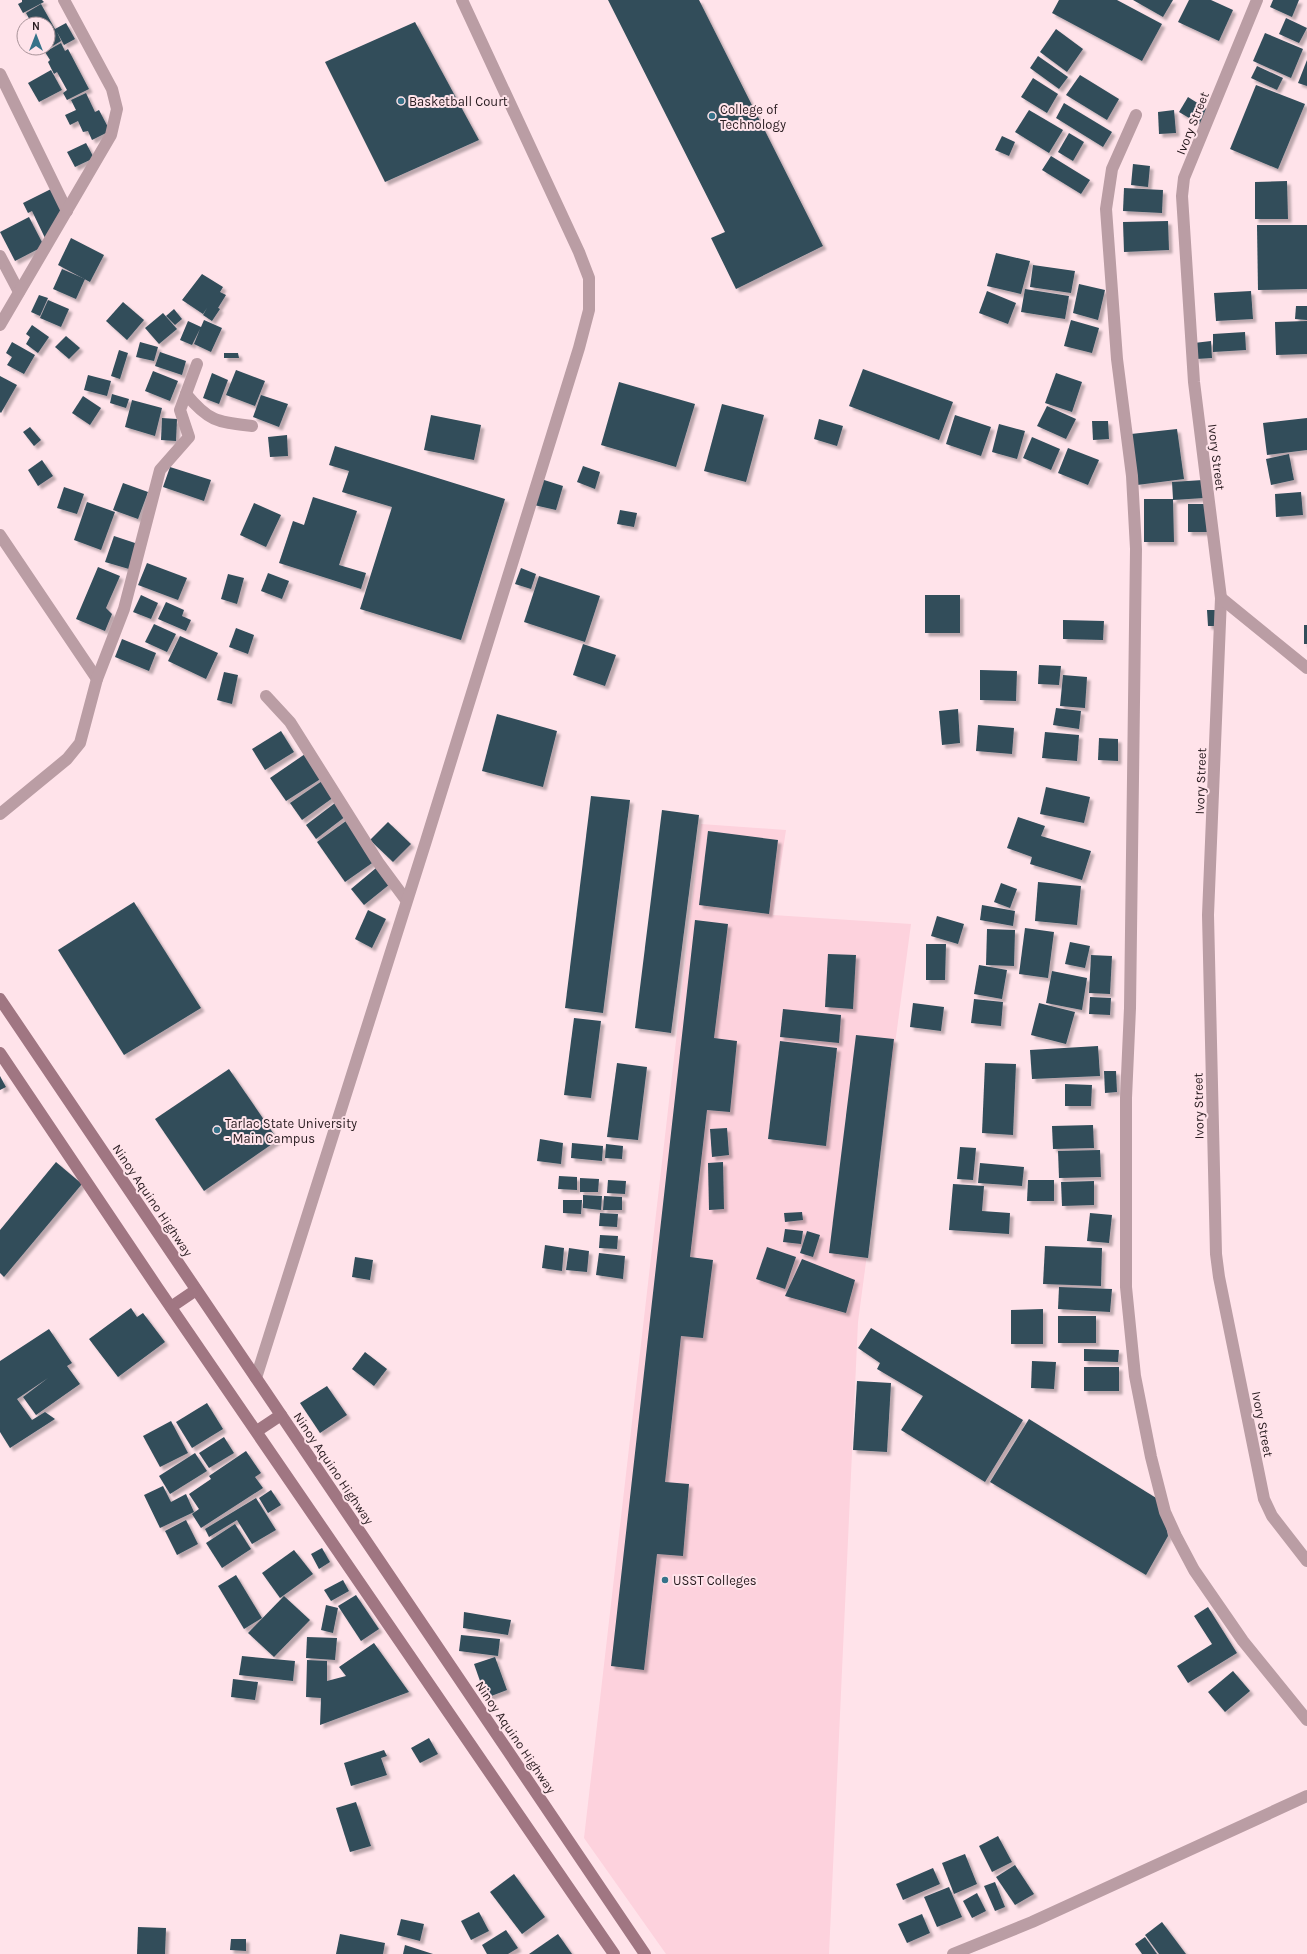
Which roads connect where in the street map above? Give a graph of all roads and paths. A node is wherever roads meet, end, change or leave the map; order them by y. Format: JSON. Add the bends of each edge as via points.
{"nodes":[{"id":1,"x":64,"y":0,"type":"edge"},
{"id":2,"x":462,"y":0,"type":"edge"},
{"id":3,"x":1257,"y":0,"type":"edge"},
{"id":4,"x":0,"y":74,"type":"edge"},
{"id":5,"x":1136,"y":115,"type":"dead end"},
{"id":6,"x":67,"y":211,"type":"junction"},
{"id":7,"x":0,"y":256,"type":"edge"},
{"id":8,"x":19,"y":292,"type":"junction"},
{"id":9,"x":0,"y":325,"type":"edge"},
{"id":10,"x":197,"y":364,"type":"dead end"},
{"id":11,"x":186,"y":394,"type":"junction"},
{"id":12,"x":252,"y":426,"type":"dead end"},
{"id":13,"x":0,"y":535,"type":"edge"},
{"id":14,"x":1221,"y":598,"type":"junction"},
{"id":15,"x":1307,"y":668,"type":"edge"},
{"id":16,"x":96,"y":679,"type":"junction"},
{"id":17,"x":266,"y":696,"type":"dead end"},
{"id":18,"x":0,"y":814,"type":"edge"},
{"id":19,"x":406,"y":900,"type":"junction"},
{"id":20,"x":0,"y":999,"type":"edge"},
{"id":21,"x":0,"y":1053,"type":"edge"},
{"id":22,"x":196,"y":1290,"type":"junction"},
{"id":23,"x":171,"y":1308,"type":"junction"},
{"id":24,"x":256,"y":1378,"type":"junction"},
{"id":25,"x":280,"y":1415,"type":"junction"},
{"id":26,"x":257,"y":1431,"type":"junction"},
{"id":27,"x":1307,"y":1561,"type":"edge"},
{"id":28,"x":1307,"y":1720,"type":"edge"},
{"id":29,"x":1307,"y":1796,"type":"edge"},
{"id":30,"x":614,"y":1954,"type":"edge"},
{"id":31,"x":645,"y":1954,"type":"edge"},
{"id":32,"x":953,"y":1954,"type":"edge"}],
"edges":[{"from":1,"to":6,"type":"street","via":[[112,89],[117,109],[111,135]]},
{"from":2,"to":19,"type":"street","via":[[579,252],[589,278],[589,310]]},
{"from":3,"to":14,"type":"street","name":"Ivory Street","via":[[1184,178],[1182,196],[1194,382]]},
{"from":4,"to":6,"type":"street"},
{"from":5,"to":28,"type":"street","via":[[1112,169],[1106,209],[1117,359],[1132,476],[1136,549],[1130,992],[1126,1098],[1128,1321],[1150,1457],[1165,1512],[1194,1570],[1243,1641]]},
{"from":6,"to":8,"type":"street"},
{"from":7,"to":8,"type":"street"},
{"from":8,"to":9,"type":"street"},
{"from":10,"to":11,"type":"street"},
{"from":11,"to":12,"type":"street","via":[[198,409],[210,418]]},
{"from":11,"to":16,"type":"street","via":[[180,410],[189,437],[160,470],[124,609]]},
{"from":13,"to":16,"type":"street"},
{"from":14,"to":15,"type":"street"},
{"from":14,"to":27,"type":"street","name":"Ivory Street","via":[[1208,915],[1216,1254],[1264,1499],[1272,1516]]},
{"from":16,"to":18,"type":"street","via":[[80,743],[67,759]]},
{"from":17,"to":19,"type":"street","via":[[290,722],[378,862]]},
{"from":19,"to":24,"type":"street"},
{"from":20,"to":22,"type":"main road","name":"Ninoy Aquino Highway"},
{"from":21,"to":23,"type":"main road"},
{"from":22,"to":23,"type":"main road"},
{"from":22,"to":24,"type":"main road","name":"Ninoy Aquino Highway"},
{"from":23,"to":26,"type":"main road"},
{"from":24,"to":25,"type":"main road","name":"Ninoy Aquino Highway"},
{"from":25,"to":26,"type":"main road"},
{"from":25,"to":31,"type":"main road","name":"Ninoy Aquino Highway"},
{"from":26,"to":30,"type":"main road"},
{"from":29,"to":32,"type":"street","via":[[1032,1922]]}]}
